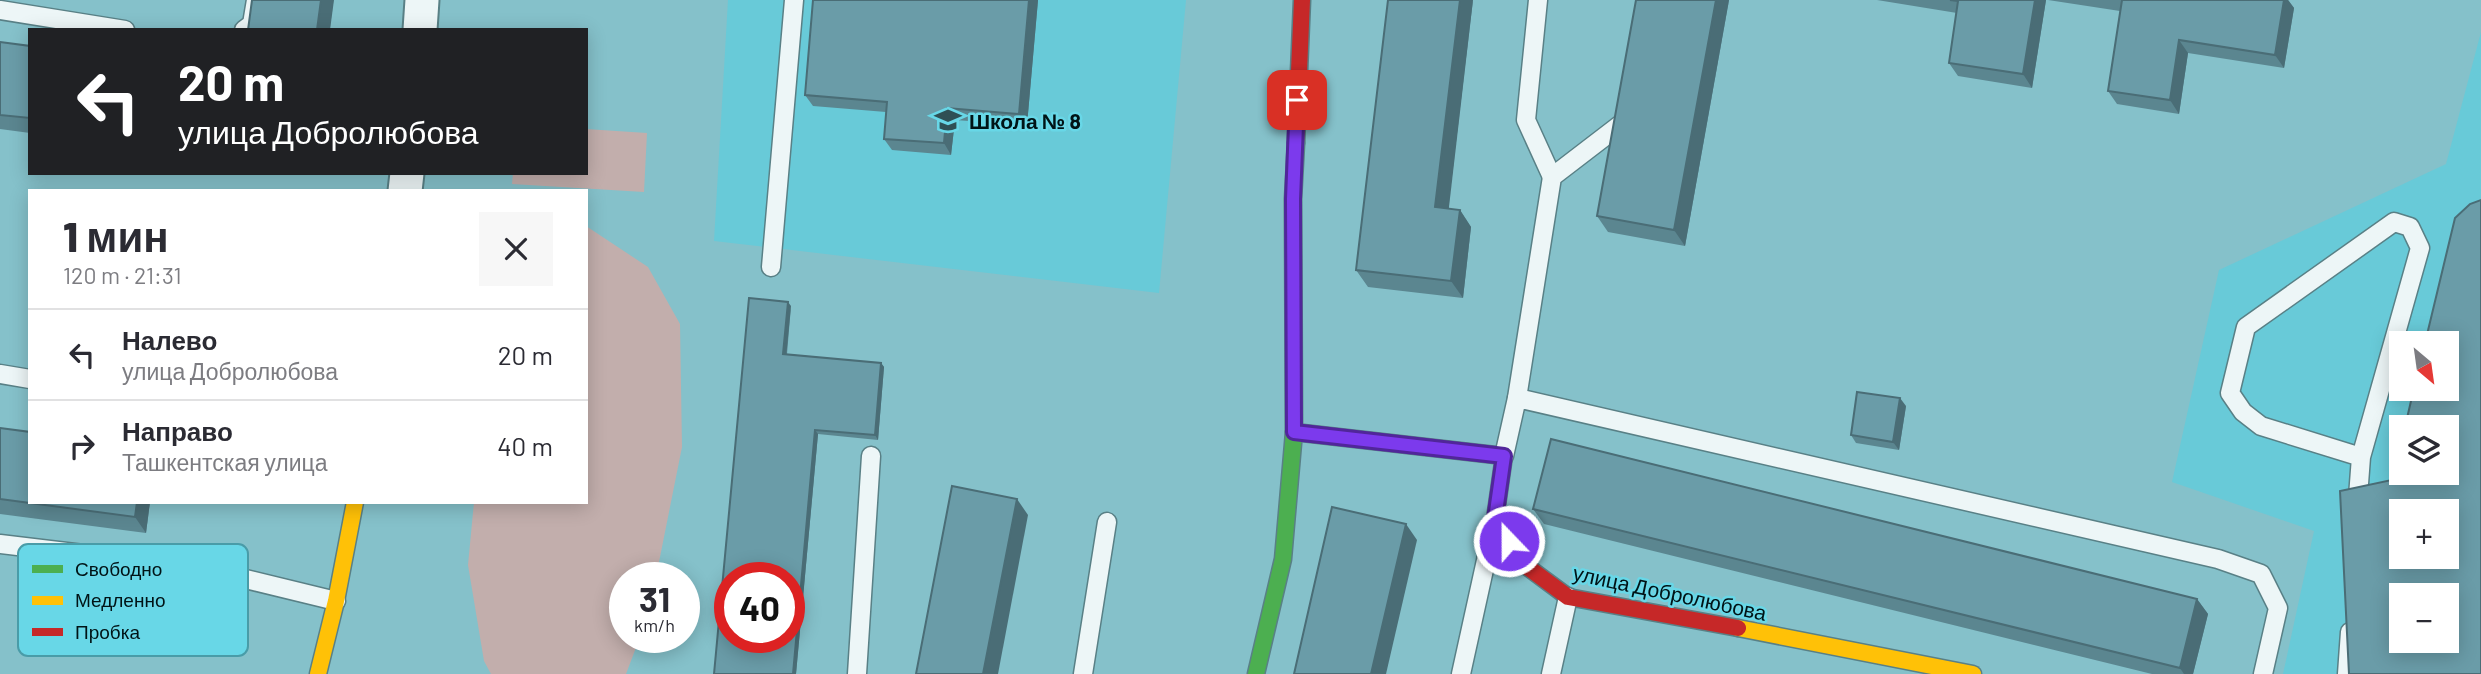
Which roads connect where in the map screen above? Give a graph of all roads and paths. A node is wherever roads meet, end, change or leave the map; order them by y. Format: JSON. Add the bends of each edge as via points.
{"nodes":[{"id":1,"x":256,"y":0,"type":"edge"},
{"id":2,"x":422,"y":0,"type":"edge"},
{"id":3,"x":794,"y":0,"type":"edge"},
{"id":4,"x":1302,"y":0,"type":"edge"},
{"id":5,"x":1538,"y":0,"type":"edge"},
{"id":6,"x":0,"y":10,"type":"edge"},
{"id":7,"x":112,"y":28,"type":"edge"},
{"id":8,"x":247,"y":28,"type":"edge"},
{"id":9,"x":420,"y":28,"type":"edge"},
{"id":10,"x":1629,"y":94,"type":"edge"},
{"id":11,"x":1552,"y":177,"type":"junction"},
{"id":12,"x":771,"y":267,"type":"dead end"},
{"id":13,"x":0,"y":374,"type":"edge"},
{"id":14,"x":28,"y":379,"type":"edge"},
{"id":15,"x":1517,"y":398,"type":"junction"},
{"id":16,"x":1294,"y":432,"type":"junction"},
{"id":17,"x":871,"y":456,"type":"dead end"},
{"id":18,"x":1504,"y":456,"type":"junction"},
{"id":19,"x":2361,"y":457,"type":"junction"},
{"id":20,"x":355,"y":504,"type":"edge"},
{"id":21,"x":1495,"y":519,"type":"junction"},
{"id":22,"x":1107,"y":522,"type":"dead end"},
{"id":23,"x":2357,"y":524,"type":"edge"},
{"id":24,"x":0,"y":544,"type":"edge"},
{"id":25,"x":18,"y":546,"type":"edge"},
{"id":26,"x":248,"y":580,"type":"edge"},
{"id":27,"x":1567,"y":597,"type":"junction"},
{"id":28,"x":336,"y":601,"type":"junction"},
{"id":29,"x":2351,"y":620,"type":"edge"},
{"id":30,"x":318,"y":674,"type":"edge"},
{"id":31,"x":857,"y":674,"type":"edge"},
{"id":32,"x":1083,"y":674,"type":"edge"},
{"id":33,"x":1256,"y":674,"type":"edge"},
{"id":34,"x":1461,"y":674,"type":"edge"},
{"id":35,"x":1551,"y":674,"type":"edge"},
{"id":36,"x":1973,"y":674,"type":"edge"},
{"id":37,"x":2263,"y":674,"type":"edge"},
{"id":38,"x":2347,"y":674,"type":"edge"}],
"edges":[{"from":1,"to":8,"type":"lane","via":[[252,24]]},
{"from":2,"to":9,"type":"street"},
{"from":3,"to":12,"type":"lane"},
{"from":4,"to":16,"type":"street","via":[[1293,199]]},
{"from":5,"to":11,"type":"lane","via":[[1526,120]]},
{"from":6,"to":7,"type":"lane"},
{"from":10,"to":11,"type":"lane","via":[[1625,121]]},
{"from":11,"to":15,"type":"lane"},
{"from":13,"to":14,"type":"lane"},
{"from":15,"to":18,"type":"lane"},
{"from":15,"to":37,"type":"lane","via":[[2218,559],[2261,574],[2278,608]]},
{"from":16,"to":18,"type":"street"},
{"from":16,"to":33,"type":"street","via":[[1283,559]]},
{"from":17,"to":31,"type":"lane"},
{"from":18,"to":21,"type":"street"},
{"from":19,"to":19,"type":"lane","via":[[2420,248],[2410,227],[2394,222],[2246,327],[2230,393],[2243,412],[2261,426]]},
{"from":19,"to":23,"type":"lane"},
{"from":20,"to":28,"type":"street"},
{"from":21,"to":27,"type":"street","name":"улица Добролюбова","via":[[1522,563]]},
{"from":21,"to":34,"type":"lane"},
{"from":22,"to":32,"type":"lane"},
{"from":24,"to":25,"type":"lane"},
{"from":26,"to":28,"type":"lane"},
{"from":27,"to":35,"type":"lane"},
{"from":27,"to":36,"type":"street","name":"улица Добролюбова"},
{"from":28,"to":30,"type":"street"},
{"from":29,"to":38,"type":"lane"}]}
